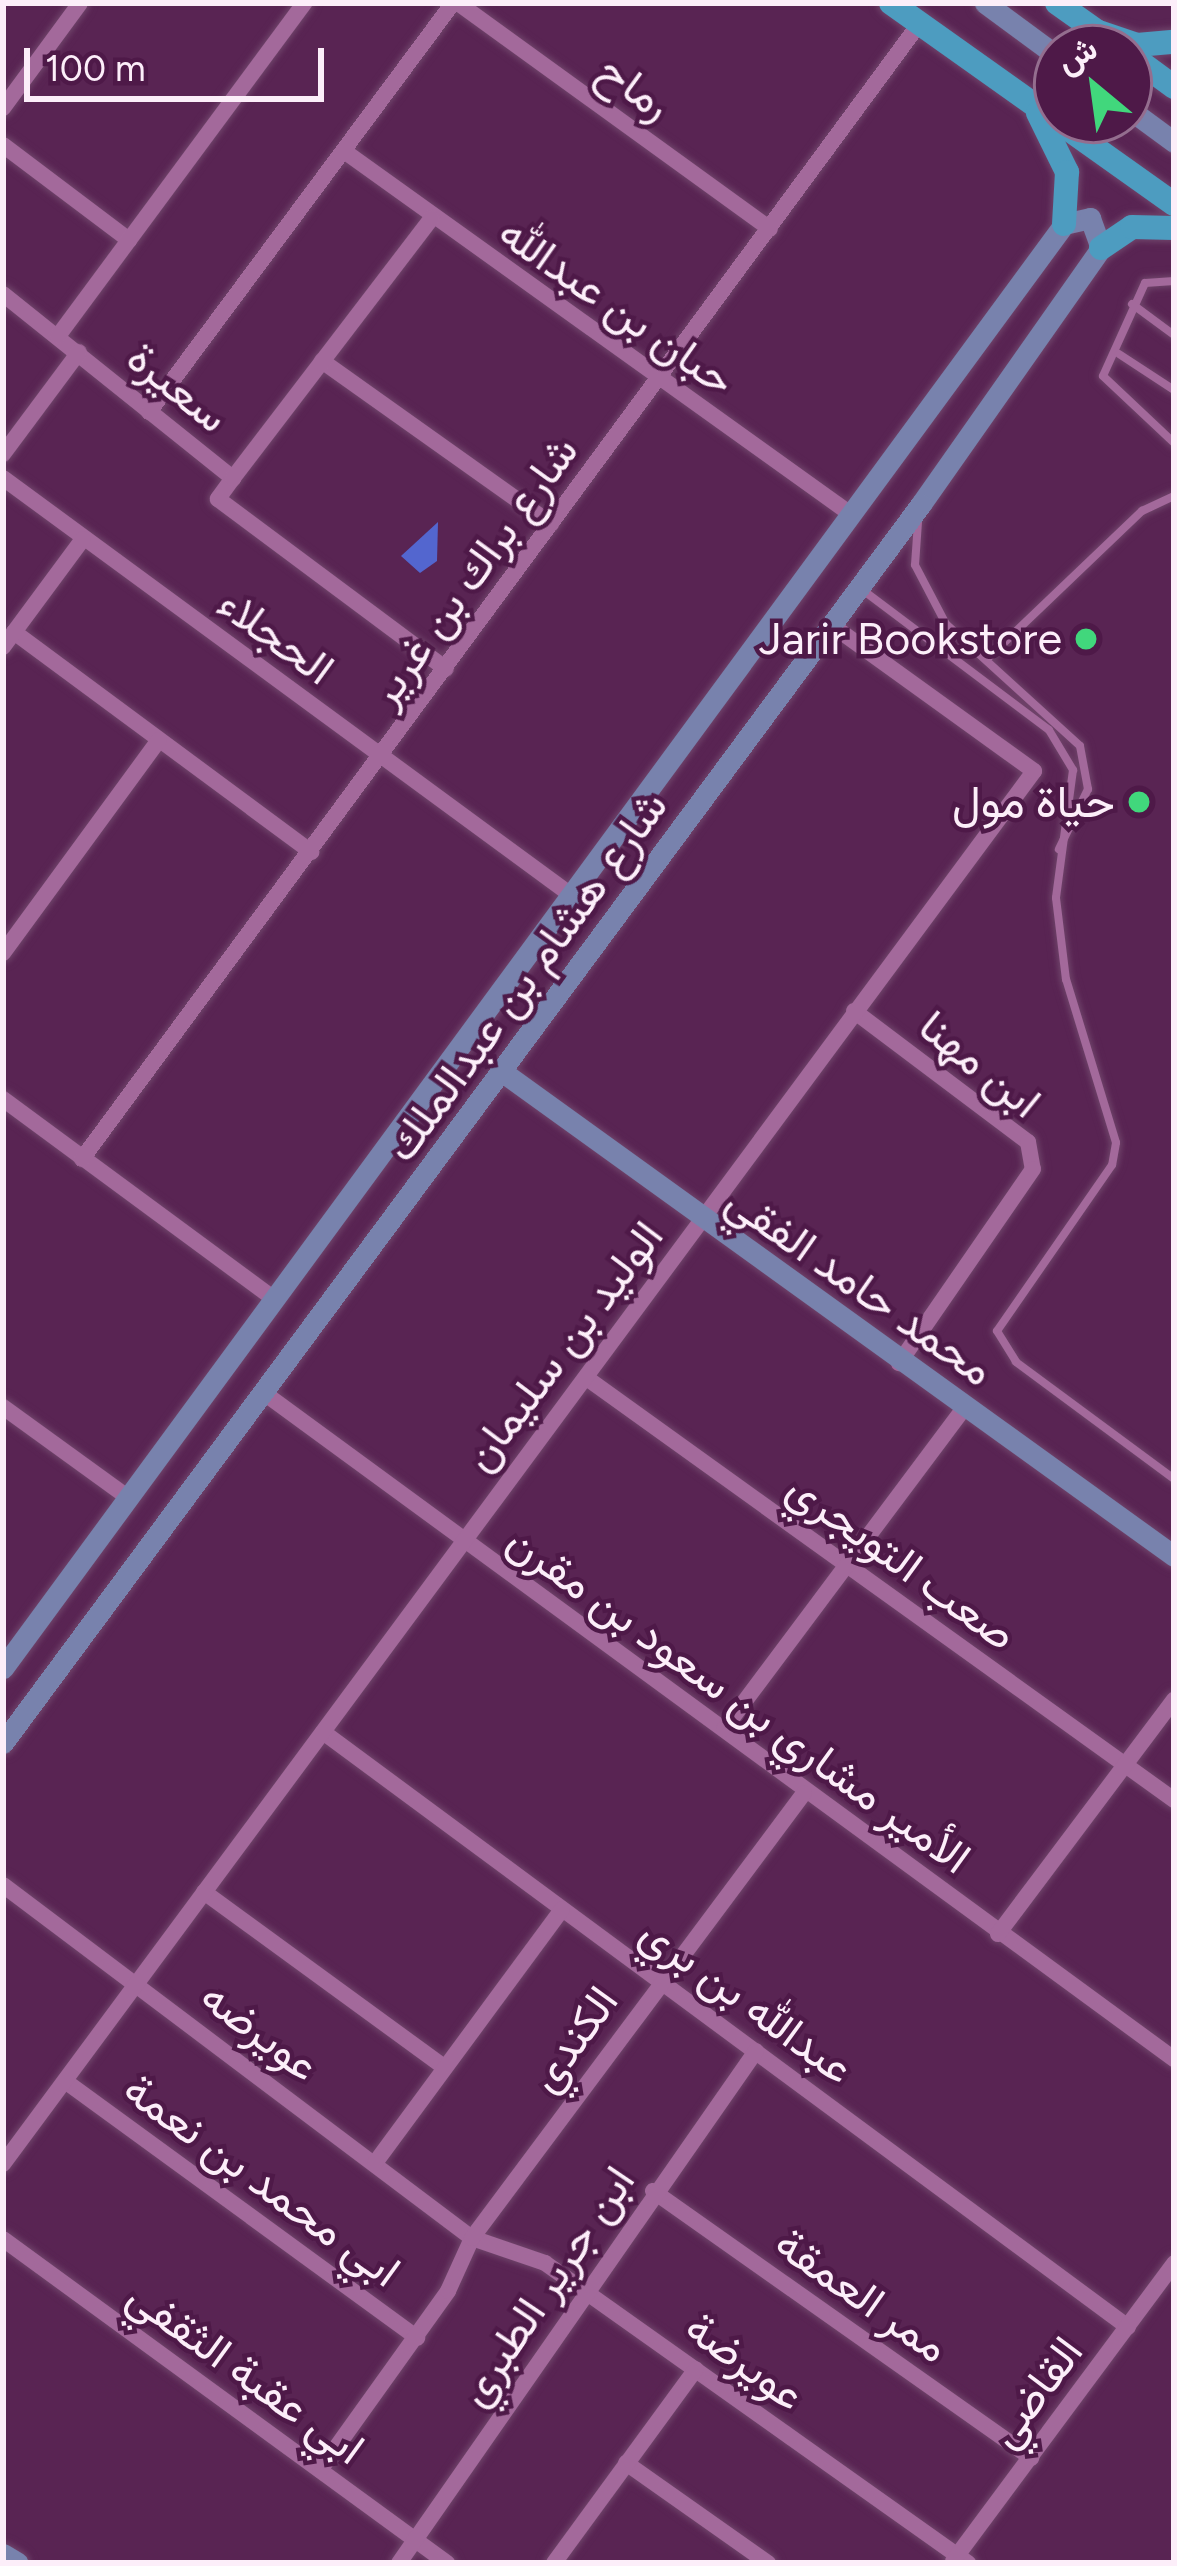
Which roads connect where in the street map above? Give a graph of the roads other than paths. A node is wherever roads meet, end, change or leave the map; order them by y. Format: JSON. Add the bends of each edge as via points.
{"nodes":[{"id":1,"x":80,"y":3,"type":"edge"},
{"id":2,"x":304,"y":3,"type":"edge"},
{"id":3,"x":455,"y":3,"type":"edge"},
{"id":4,"x":891,"y":3,"type":"edge"},
{"id":5,"x":985,"y":3,"type":"edge"},
{"id":6,"x":1058,"y":3,"type":"edge"},
{"id":7,"x":919,"y":24,"type":"junction"},
{"id":8,"x":1086,"y":24,"type":"edge"},
{"id":9,"x":1033,"y":38,"type":"edge"},
{"id":10,"x":1033,"y":105,"type":"edge"},
{"id":11,"x":3,"y":108,"type":"edge"},
{"id":12,"x":1053,"y":144,"type":"edge"},
{"id":13,"x":1088,"y":144,"type":"edge"},
{"id":14,"x":3,"y":146,"type":"edge"},
{"id":15,"x":344,"y":151,"type":"junction"},
{"id":16,"x":1174,"y":204,"type":"edge"},
{"id":17,"x":432,"y":218,"type":"junction"},
{"id":18,"x":1064,"y":224,"type":"junction"},
{"id":19,"x":1174,"y":228,"type":"edge"},
{"id":20,"x":770,"y":229,"type":"junction"},
{"id":21,"x":129,"y":240,"type":"junction"},
{"id":22,"x":1101,"y":248,"type":"junction"},
{"id":23,"x":1174,"y":281,"type":"edge"},
{"id":24,"x":3,"y":294,"type":"edge"},
{"id":25,"x":1131,"y":304,"type":"junction"},
{"id":26,"x":1174,"y":335,"type":"edge"},
{"id":27,"x":58,"y":337,"type":"junction"},
{"id":28,"x":79,"y":352,"type":"junction"},
{"id":29,"x":1119,"y":354,"type":"junction"},
{"id":30,"x":322,"y":361,"type":"junction"},
{"id":31,"x":659,"y":382,"type":"junction"},
{"id":32,"x":1174,"y":390,"type":"edge"},
{"id":33,"x":149,"y":412,"type":"junction"},
{"id":34,"x":9,"y":432,"type":"edge"},
{"id":35,"x":1174,"y":443,"type":"edge"},
{"id":36,"x":3,"y":454,"type":"edge"},
{"id":37,"x":3,"y":478,"type":"edge"},
{"id":38,"x":233,"y":478,"type":"junction"},
{"id":39,"x":1174,"y":496,"type":"edge"},
{"id":40,"x":920,"y":504,"type":"junction"},
{"id":41,"x":852,"y":515,"type":"junction"},
{"id":42,"x":551,"y":524,"type":"junction"},
{"id":43,"x":83,"y":539,"type":"junction"},
{"id":44,"x":858,"y":587,"type":"junction"},
{"id":45,"x":833,"y":626,"type":"junction"},
{"id":46,"x":9,"y":639,"type":"edge"},
{"id":47,"x":988,"y":658,"type":"junction"},
{"id":48,"x":446,"y":669,"type":"junction"},
{"id":49,"x":159,"y":740,"type":"junction"},
{"id":50,"x":381,"y":758,"type":"junction"},
{"id":51,"x":311,"y":852,"type":"junction"},
{"id":52,"x":1055,"y":855,"type":"junction"},
{"id":53,"x":567,"y":892,"type":"junction"},
{"id":54,"x":3,"y":953,"type":"edge"},
{"id":55,"x":854,"y":1011,"type":"junction"},
{"id":56,"x":504,"y":1073,"type":"junction"},
{"id":57,"x":3,"y":1099,"type":"edge"},
{"id":58,"x":82,"y":1159,"type":"junction"},
{"id":59,"x":702,"y":1221,"type":"junction"},
{"id":60,"x":272,"y":1297,"type":"junction"},
{"id":61,"x":899,"y":1363,"type":"junction"},
{"id":62,"x":588,"y":1379,"type":"junction"},
{"id":63,"x":264,"y":1393,"type":"junction"},
{"id":64,"x":3,"y":1407,"type":"edge"},
{"id":65,"x":965,"y":1408,"type":"junction"},
{"id":66,"x":1174,"y":1479,"type":"edge"},
{"id":67,"x":130,"y":1499,"type":"junction"},
{"id":68,"x":462,"y":1540,"type":"junction"},
{"id":69,"x":1174,"y":1556,"type":"edge"},
{"id":70,"x":846,"y":1566,"type":"junction"},
{"id":71,"x":3,"y":1668,"type":"edge"},
{"id":72,"x":1174,"y":1700,"type":"edge"},
{"id":73,"x":724,"y":1730,"type":"junction"},
{"id":74,"x":323,"y":1732,"type":"junction"},
{"id":75,"x":3,"y":1743,"type":"edge"},
{"id":76,"x":1127,"y":1766,"type":"junction"},
{"id":77,"x":804,"y":1792,"type":"junction"},
{"id":78,"x":1174,"y":1800,"type":"edge"},
{"id":79,"x":3,"y":1885,"type":"edge"},
{"id":80,"x":204,"y":1892,"type":"junction"},
{"id":81,"x":562,"y":1909,"type":"junction"},
{"id":82,"x":998,"y":1934,"type":"junction"},
{"id":83,"x":660,"y":1981,"type":"junction"},
{"id":84,"x":137,"y":1983,"type":"junction"},
{"id":85,"x":755,"y":2051,"type":"junction"},
{"id":86,"x":1174,"y":2059,"type":"edge"},
{"id":87,"x":443,"y":2067,"type":"junction"},
{"id":88,"x":65,"y":2080,"type":"junction"},
{"id":89,"x":3,"y":2164,"type":"edge"},
{"id":90,"x":376,"y":2164,"type":"junction"},
{"id":91,"x":653,"y":2191,"type":"junction"},
{"id":92,"x":472,"y":2238,"type":"junction"},
{"id":93,"x":3,"y":2239,"type":"edge"},
{"id":94,"x":1174,"y":2263,"type":"edge"},
{"id":95,"x":590,"y":2294,"type":"junction"},
{"id":96,"x":1128,"y":2326,"type":"junction"},
{"id":97,"x":417,"y":2338,"type":"junction"},
{"id":98,"x":696,"y":2369,"type":"junction"},
{"id":99,"x":1030,"y":2458,"type":"junction"},
{"id":100,"x":626,"y":2463,"type":"junction"},
{"id":101,"x":320,"y":2470,"type":"junction"},
{"id":102,"x":415,"y":2540,"type":"junction"},
{"id":103,"x":3,"y":2554,"type":"edge"},
{"id":104,"x":959,"y":2560,"type":"edge"},
{"id":105,"x":19,"y":2563,"type":"edge"},
{"id":106,"x":399,"y":2563,"type":"edge"},
{"id":107,"x":447,"y":2563,"type":"edge"},
{"id":108,"x":554,"y":2563,"type":"edge"},
{"id":109,"x":768,"y":2563,"type":"edge"}],
"edges":[{"from":1,"to":11,"type":"street"},
{"from":2,"to":21,"type":"street"},
{"from":3,"to":15,"type":"street"},
{"from":3,"to":20,"type":"street","name":"رماح"},
{"from":4,"to":7,"type":"main road"},
{"from":5,"to":9,"type":"street"},
{"from":6,"to":8,"type":"main road"},
{"from":7,"to":10,"type":"main road"},
{"from":7,"to":20,"type":"street","name":"شارع براك بن غرير"},
{"from":12,"to":18,"type":"main road","via":[[1067,172]]},
{"from":13,"to":16,"type":"main road"},
{"from":14,"to":21,"type":"street"},
{"from":15,"to":17,"type":"street","name":"حبان بن عبدالله"},
{"from":15,"to":33,"type":"street"},
{"from":17,"to":30,"type":"street"},
{"from":17,"to":31,"type":"street","name":"حبان بن عبدالله"},
{"from":18,"to":22,"type":"street","via":[[1090,218]]},
{"from":18,"to":41,"type":"street","name":"شارع هشام بن عبدالملك"},
{"from":19,"to":22,"type":"main road","via":[[1132,227]]},
{"from":20,"to":31,"type":"street","name":"شارع براك بن غرير"},
{"from":21,"to":27,"type":"street"},
{"from":22,"to":40,"type":"street","name":"شارع هشام بن عبدالملك"},
{"from":23,"to":25,"type":"lane","via":[[1155,277]]},
{"from":24,"to":27,"type":"street","name":"سعيرة"},
{"from":25,"to":26,"type":"lane"},
{"from":25,"to":29,"type":"lane"},
{"from":27,"to":28,"type":"street","name":"سعيرة"},
{"from":28,"to":33,"type":"street","name":"سعيرة"},
{"from":28,"to":34,"type":"street"},
{"from":29,"to":32,"type":"lane"},
{"from":29,"to":35,"type":"lane","via":[[1105,384]]},
{"from":30,"to":38,"type":"street"},
{"from":30,"to":42,"type":"street"},
{"from":31,"to":41,"type":"street","name":"حبان بن عبدالله"},
{"from":31,"to":42,"type":"street","name":"شارع براك بن غرير"},
{"from":33,"to":38,"type":"street","name":"سعيرة"},
{"from":34,"to":36,"type":"street"},
{"from":37,"to":43,"type":"street","name":"الحجلاء"},
{"from":38,"to":48,"type":"street","name":"سعيرة","via":[[218,499]]},
{"from":39,"to":47,"type":"lane","via":[[1142,512]]},
{"from":40,"to":44,"type":"street","name":"شارع هشام بن عبدالملك"},
{"from":40,"to":47,"type":"lane","via":[[923,590]]},
{"from":41,"to":53,"type":"street","name":"شارع هشام بن عبدالملك"},
{"from":42,"to":48,"type":"street","name":"شارع براك بن غرير"},
{"from":43,"to":46,"type":"street"},
{"from":43,"to":50,"type":"street","name":"الحجلاء"},
{"from":44,"to":45,"type":"street","name":"شارع هشام بن عبدالملك"},
{"from":44,"to":52,"type":"lane","via":[[1066,752],[1073,770]]},
{"from":45,"to":55,"type":"street","name":"الوليد بن سليمان","via":[[1034,771]]},
{"from":45,"to":56,"type":"street","name":"شارع هشام بن عبدالملك"},
{"from":46,"to":49,"type":"street"},
{"from":47,"to":52,"type":"lane","via":[[1067,725],[1088,767],[1077,826]]},
{"from":48,"to":50,"type":"street","name":"شارع براك بن غرير"},
{"from":49,"to":51,"type":"street"},
{"from":49,"to":54,"type":"street"},
{"from":50,"to":51,"type":"street","name":"شارع براك بن غرير"},
{"from":50,"to":53,"type":"street","name":"الحجلاء"},
{"from":51,"to":58,"type":"street","name":"شارع براك بن غرير"},
{"from":52,"to":66,"type":"lane","via":[[1066,979],[1115,1142],[1112,1165],[997,1330],[999,1347]]},
{"from":53,"to":60,"type":"street","name":"شارع هشام بن عبدالملك"},
{"from":55,"to":59,"type":"street","name":"الوليد بن سليمان"},
{"from":55,"to":61,"type":"street","name":"ابن مهنا","via":[[1028,1142],[1034,1169]]},
{"from":56,"to":59,"type":"street","name":"محمد حامد الفقي"},
{"from":56,"to":63,"type":"street","name":"شارع هشام بن عبدالملك"},
{"from":57,"to":58,"type":"street"},
{"from":58,"to":60,"type":"street"},
{"from":59,"to":61,"type":"street","name":"محمد حامد الفقي"},
{"from":59,"to":62,"type":"street","name":"الوليد بن سليمان"},
{"from":60,"to":67,"type":"street","name":"شارع هشام بن عبدالملك"},
{"from":61,"to":65,"type":"street","name":"محمد حامد الفقي"},
{"from":62,"to":68,"type":"street","name":"الوليد بن سليمان"},
{"from":62,"to":70,"type":"street","name":"صعب التويجري"},
{"from":63,"to":68,"type":"street","name":"الأمير مشاري بن سعود بن مقرن"},
{"from":63,"to":75,"type":"street","name":"شارع هشام بن عبدالملك"},
{"from":64,"to":67,"type":"street"},
{"from":65,"to":69,"type":"street","name":"محمد حامد الفقي"},
{"from":65,"to":70,"type":"street"},
{"from":67,"to":71,"type":"street","name":"شارع هشام بن عبدالملك"},
{"from":68,"to":73,"type":"street","name":"الأمير مشاري بن سعود بن مقرن"},
{"from":68,"to":74,"type":"street","name":"الوليد بن سليمان"},
{"from":70,"to":73,"type":"street"},
{"from":70,"to":76,"type":"street","name":"صعب التويجري"},
{"from":72,"to":76,"type":"street"},
{"from":73,"to":77,"type":"street","name":"الأمير مشاري بن سعود بن مقرن"},
{"from":74,"to":80,"type":"street","name":"الوليد بن سليمان"},
{"from":74,"to":81,"type":"street","name":"عبدالله بن بري"},
{"from":76,"to":78,"type":"street","name":"صعب التويجري"},
{"from":76,"to":82,"type":"street"},
{"from":77,"to":82,"type":"street","name":"الأمير مشاري بن سعود بن مقرن"},
{"from":77,"to":83,"type":"street","name":"الكندي"},
{"from":79,"to":84,"type":"street","name":"عويرضه"},
{"from":80,"to":84,"type":"street","name":"الوليد بن سليمان"},
{"from":80,"to":87,"type":"street"},
{"from":81,"to":83,"type":"street","name":"عبدالله بن بري"},
{"from":81,"to":87,"type":"street"},
{"from":82,"to":86,"type":"street","name":"الأمير مشاري بن سعود بن مقرن"},
{"from":83,"to":85,"type":"street","name":"عبدالله بن بري"},
{"from":83,"to":92,"type":"street","name":"الكندي"},
{"from":84,"to":88,"type":"street","name":"الوليد بن سليمان"},
{"from":84,"to":90,"type":"street","name":"عويرضه"},
{"from":85,"to":91,"type":"street","name":"ابن جرير الطبري"},
{"from":85,"to":96,"type":"street","name":"عبدالله بن بري"},
{"from":87,"to":90,"type":"street"},
{"from":88,"to":89,"type":"street","name":"الوليد بن سليمان"},
{"from":88,"to":97,"type":"street","name":"ابي محمد بن نعمة"},
{"from":90,"to":92,"type":"street","name":"عويرضه"},
{"from":91,"to":95,"type":"street","name":"ابن جرير الطبري"},
{"from":91,"to":99,"type":"street","name":"ممر العمقة"},
{"from":92,"to":95,"type":"street","name":"عويرضة","via":[[508,2242]]},
{"from":92,"to":97,"type":"street","name":"الكندي"},
{"from":93,"to":101,"type":"street","name":"ابي عقبة الثقفي"},
{"from":94,"to":96,"type":"street","name":"القاضي"},
{"from":95,"to":98,"type":"street","name":"عويرضة"},
{"from":95,"to":102,"type":"street","name":"ابن جرير الطبري"},
{"from":96,"to":99,"type":"street","name":"القاضي"},
{"from":97,"to":101,"type":"street","name":"الكندي"},
{"from":98,"to":100,"type":"street"},
{"from":98,"to":104,"type":"street","name":"عويرضة"},
{"from":99,"to":104,"type":"street","name":"القاضي"},
{"from":100,"to":108,"type":"street"},
{"from":100,"to":109,"type":"street"},
{"from":101,"to":102,"type":"street","name":"ابي عقبة الثقفي"},
{"from":102,"to":106,"type":"street","name":"ابن جرير الطبري"},
{"from":102,"to":107,"type":"street","name":"ابي عقبة الثقفي"},
{"from":103,"to":105,"type":"street"}]}
